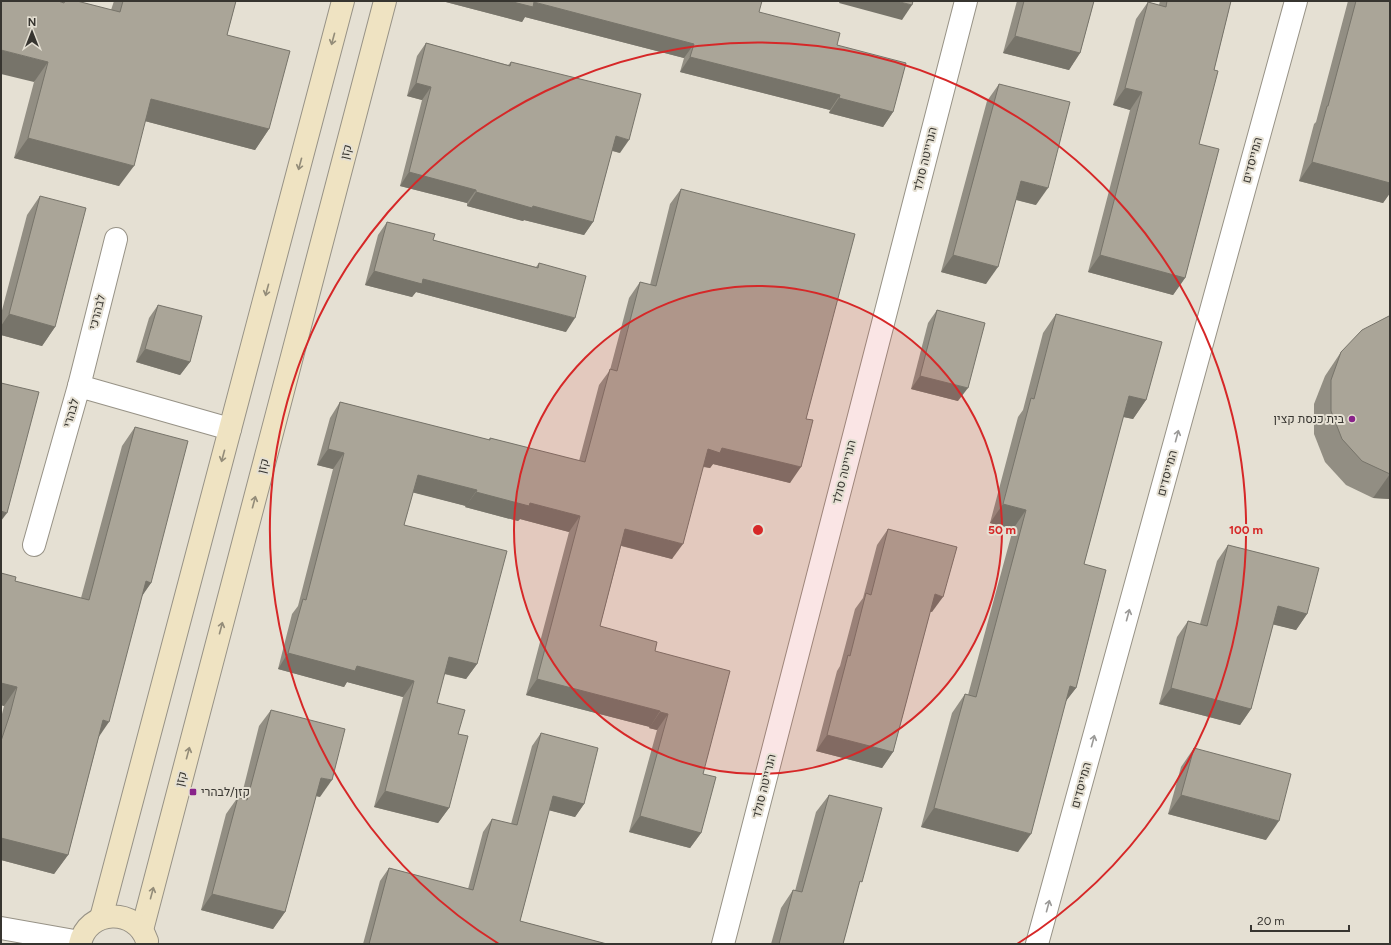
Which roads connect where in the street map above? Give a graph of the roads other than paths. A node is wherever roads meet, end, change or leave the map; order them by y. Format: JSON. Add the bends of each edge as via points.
{"nodes":[{"id":1,"x":343,"y":1,"type":"edge"},
{"id":2,"x":385,"y":1,"type":"edge"},
{"id":3,"x":966,"y":1,"type":"edge"},
{"id":4,"x":1296,"y":1,"type":"edge"},
{"id":5,"x":116,"y":238,"type":"dead end"},
{"id":6,"x":79,"y":386,"type":"junction"},
{"id":7,"x":230,"y":430,"type":"junction"},
{"id":8,"x":34,"y":545,"type":"dead end"},
{"id":9,"x":101,"y":918,"type":"junction"},
{"id":10,"x":1,"y":928,"type":"edge"},
{"id":11,"x":145,"y":937,"type":"edge"},
{"id":12,"x":80,"y":943,"type":"edge"},
{"id":13,"x":723,"y":944,"type":"edge"},
{"id":14,"x":1037,"y":944,"type":"edge"}],
"edges":[{"from":1,"to":7,"type":"street","one_way":true},
{"from":11,"to":2,"type":"street","name":"קזן","one_way":true},
{"from":3,"to":13,"type":"street","name":"הנרייטה סולד"},
{"from":14,"to":4,"type":"street","name":"המייסדים","one_way":true},
{"from":5,"to":6,"type":"street","name":"לבהרכי"},
{"from":6,"to":7,"type":"street","name":"לבהרי"},
{"from":6,"to":8,"type":"street","name":"לבהרי"},
{"from":7,"to":9,"type":"street","one_way":true},
{"from":9,"to":11,"type":"street","via":[[123,917],[134,922]]},
{"from":9,"to":12,"type":"street","via":[[84,932]]},
{"from":10,"to":12,"type":"street"}]}
